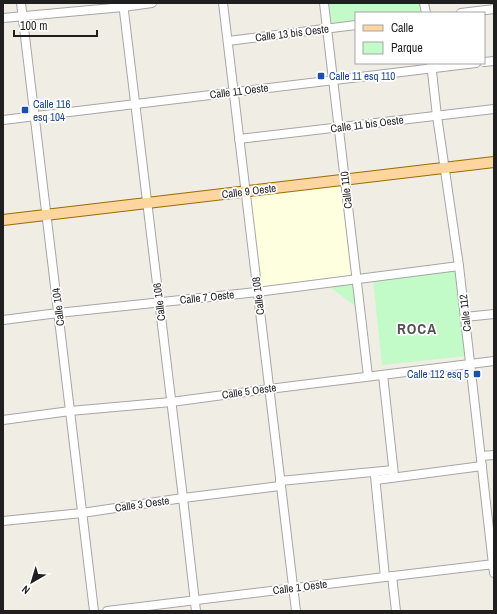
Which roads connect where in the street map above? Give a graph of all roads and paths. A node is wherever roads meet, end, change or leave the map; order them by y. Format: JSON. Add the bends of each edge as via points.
{"nodes":[{"id":1,"x":21,"y":3,"type":"edge"},
{"id":2,"x":152,"y":3,"type":"edge"},
{"id":3,"x":223,"y":3,"type":"edge"},
{"id":4,"x":324,"y":3,"type":"edge"},
{"id":5,"x":123,"y":5,"type":"edge"},
{"id":6,"x":494,"y":9,"type":"edge"},
{"id":7,"x":470,"y":12,"type":"edge"},
{"id":8,"x":23,"y":16,"type":"junction"},
{"id":9,"x":3,"y":18,"type":"edge"},
{"id":10,"x":355,"y":26,"type":"edge"},
{"id":11,"x":327,"y":29,"type":"junction"},
{"id":12,"x":228,"y":41,"type":"junction"},
{"id":13,"x":461,"y":64,"type":"edge"},
{"id":14,"x":432,"y":66,"type":"edge"},
{"id":15,"x":333,"y":80,"type":"junction"},
{"id":16,"x":234,"y":92,"type":"junction"},
{"id":17,"x":135,"y":104,"type":"junction"},
{"id":18,"x":494,"y":109,"type":"edge"},
{"id":19,"x":35,"y":116,"type":"junction"},
{"id":20,"x":437,"y":116,"type":"junction"},
{"id":21,"x":3,"y":120,"type":"edge"},
{"id":22,"x":339,"y":128,"type":"junction"},
{"id":23,"x":239,"y":139,"type":"junction"},
{"id":24,"x":494,"y":162,"type":"edge"},
{"id":25,"x":445,"y":168,"type":"junction"},
{"id":26,"x":345,"y":180,"type":"junction"},
{"id":27,"x":245,"y":192,"type":"junction"},
{"id":28,"x":147,"y":203,"type":"junction"},
{"id":29,"x":47,"y":214,"type":"junction"},
{"id":30,"x":3,"y":220,"type":"edge"},
{"id":31,"x":459,"y":266,"type":"junction"},
{"id":32,"x":357,"y":279,"type":"junction"},
{"id":33,"x":257,"y":292,"type":"junction"},
{"id":34,"x":159,"y":302,"type":"junction"},
{"id":35,"x":58,"y":313,"type":"junction"},
{"id":36,"x":494,"y":314,"type":"edge"},
{"id":37,"x":465,"y":317,"type":"junction"},
{"id":38,"x":3,"y":320,"type":"edge"},
{"id":39,"x":494,"y":362,"type":"edge"},
{"id":40,"x":470,"y":364,"type":"junction"},
{"id":41,"x":383,"y":375,"type":"junction"},
{"id":42,"x":368,"y":376,"type":"junction"},
{"id":43,"x":269,"y":389,"type":"junction"},
{"id":44,"x":171,"y":402,"type":"junction"},
{"id":45,"x":70,"y":411,"type":"junction"},
{"id":46,"x":3,"y":420,"type":"edge"},
{"id":47,"x":494,"y":455,"type":"edge"},
{"id":48,"x":481,"y":456,"type":"junction"},
{"id":49,"x":482,"y":466,"type":"junction"},
{"id":50,"x":394,"y":474,"type":"junction"},
{"id":51,"x":375,"y":476,"type":"junction"},
{"id":52,"x":280,"y":483,"type":"junction"},
{"id":53,"x":183,"y":498,"type":"junction"},
{"id":54,"x":82,"y":513,"type":"junction"},
{"id":55,"x":3,"y":521,"type":"edge"},
{"id":56,"x":494,"y":564,"type":"edge"},
{"id":57,"x":494,"y":573,"type":"edge"},
{"id":58,"x":388,"y":576,"type":"junction"},
{"id":59,"x":293,"y":589,"type":"junction"},
{"id":60,"x":195,"y":600,"type":"junction"},
{"id":61,"x":94,"y":611,"type":"edge"},
{"id":62,"x":107,"y":611,"type":"edge"},
{"id":63,"x":196,"y":611,"type":"edge"},
{"id":64,"x":296,"y":611,"type":"edge"},
{"id":65,"x":396,"y":611,"type":"edge"}],
"edges":[{"from":1,"to":8,"type":"street","name":"Calle 104"},
{"from":2,"to":5,"type":"street"},
{"from":3,"to":12,"type":"street","name":"Calle 108"},
{"from":4,"to":11,"type":"street","name":"Calle 110"},
{"from":5,"to":8,"type":"street"},
{"from":5,"to":17,"type":"street","name":"Calle 106"},
{"from":6,"to":7,"type":"street"},
{"from":8,"to":9,"type":"street"},
{"from":8,"to":19,"type":"street","name":"Calle 104"},
{"from":10,"to":11,"type":"street","name":"Calle 13 bis Oeste"},
{"from":11,"to":12,"type":"street","name":"Calle 13 bis Oeste"},
{"from":11,"to":15,"type":"street","name":"Calle 110"},
{"from":12,"to":16,"type":"street","name":"Calle 108"},
{"from":13,"to":14,"type":"street","name":"Calle 11 Oeste"},
{"from":14,"to":15,"type":"street","name":"Calle 11 Oeste"},
{"from":14,"to":20,"type":"street","name":"Calle 112"},
{"from":15,"to":16,"type":"street","name":"Calle 11 Oeste"},
{"from":15,"to":22,"type":"street","name":"Calle 110"},
{"from":16,"to":17,"type":"street","name":"Calle 11 Oeste"},
{"from":16,"to":23,"type":"street","name":"Calle 108"},
{"from":17,"to":19,"type":"street","name":"Calle 11 Oeste"},
{"from":17,"to":28,"type":"street","name":"Calle 106"},
{"from":18,"to":20,"type":"street","name":"Calle 11 bis Oeste"},
{"from":19,"to":21,"type":"street","name":"Calle 11 Oeste"},
{"from":19,"to":29,"type":"street","name":"Calle 104"},
{"from":20,"to":22,"type":"street","name":"Calle 11 bis Oeste"},
{"from":20,"to":25,"type":"street","name":"Calle 112"},
{"from":22,"to":23,"type":"street","name":"Calle 11 bis Oeste"},
{"from":22,"to":26,"type":"street","name":"Calle 110"},
{"from":23,"to":27,"type":"street","name":"Calle 108"},
{"from":24,"to":25,"type":"main road","name":"Calle 9 Oeste"},
{"from":25,"to":26,"type":"main road","name":"Calle 9 Oeste"},
{"from":25,"to":31,"type":"street","name":"Calle 112"},
{"from":26,"to":27,"type":"main road","name":"Calle 9 Oeste"},
{"from":26,"to":32,"type":"street","name":"Calle 110"},
{"from":27,"to":28,"type":"main road","name":"Calle 9 Oeste"},
{"from":27,"to":33,"type":"street","name":"Calle 108"},
{"from":28,"to":29,"type":"main road","name":"Calle 9 Oeste"},
{"from":28,"to":34,"type":"street","name":"Calle 106"},
{"from":29,"to":30,"type":"main road","name":"Calle 9 Oeste"},
{"from":29,"to":35,"type":"street","name":"Calle 104"},
{"from":31,"to":32,"type":"street","name":"Calle 7 Oeste"},
{"from":31,"to":37,"type":"street","name":"Calle 112"},
{"from":32,"to":33,"type":"street","name":"Calle 7 Oeste"},
{"from":32,"to":42,"type":"street","name":"Calle 110"},
{"from":33,"to":34,"type":"street","name":"Calle 7 Oeste"},
{"from":33,"to":43,"type":"street","name":"Calle 108"},
{"from":34,"to":35,"type":"street","name":"Calle 7 Oeste"},
{"from":34,"to":44,"type":"street","name":"Calle 106"},
{"from":35,"to":38,"type":"street","name":"Calle 7 Oeste"},
{"from":35,"to":45,"type":"street","name":"Calle 104"},
{"from":36,"to":37,"type":"street"},
{"from":37,"to":40,"type":"street","name":"Calle 112"},
{"from":39,"to":40,"type":"street","name":"Calle 5 Oeste"},
{"from":40,"to":41,"type":"street","name":"Calle 5 Oeste"},
{"from":40,"to":48,"type":"street","name":"Calle 112"},
{"from":41,"to":42,"type":"street","name":"Calle 5 Oeste"},
{"from":41,"to":50,"type":"street"},
{"from":42,"to":43,"type":"street","name":"Calle 5 Oeste"},
{"from":43,"to":44,"type":"street","name":"Calle 5 Oeste"},
{"from":43,"to":52,"type":"street","name":"Calle 108"},
{"from":44,"to":45,"type":"street","name":"Calle 5 Oeste"},
{"from":44,"to":53,"type":"street","name":"Calle 106"},
{"from":45,"to":46,"type":"street","name":"Calle 5 Oeste"},
{"from":45,"to":54,"type":"street","name":"Calle 104"},
{"from":47,"to":48,"type":"street"},
{"from":48,"to":49,"type":"street","name":"Calle 112"},
{"from":49,"to":50,"type":"street","name":"Calle 3 Oeste"},
{"from":49,"to":56,"type":"street","name":"Calle 112"},
{"from":50,"to":51,"type":"street","name":"Calle 3 Oeste"},
{"from":51,"to":52,"type":"street","name":"Calle 3 Oeste"},
{"from":51,"to":58,"type":"street"},
{"from":52,"to":53,"type":"street","name":"Calle 3 Oeste"},
{"from":52,"to":59,"type":"street","name":"Calle 108"},
{"from":53,"to":54,"type":"street","name":"Calle 3 Oeste"},
{"from":53,"to":60,"type":"street","name":"Calle 106"},
{"from":54,"to":55,"type":"street","name":"Calle 3 Oeste"},
{"from":54,"to":61,"type":"street","name":"Calle 104"},
{"from":56,"to":57,"type":"street","name":"Calle 112"},
{"from":56,"to":58,"type":"street","name":"Calle 1 Oeste"},
{"from":58,"to":59,"type":"street","name":"Calle 1 Oeste"},
{"from":58,"to":65,"type":"street"},
{"from":59,"to":60,"type":"street","name":"Calle 1 Oeste"},
{"from":59,"to":64,"type":"street","name":"Calle 108"},
{"from":60,"to":62,"type":"street","name":"Calle 1 Oeste"},
{"from":60,"to":63,"type":"street","name":"Calle 106"}]}
